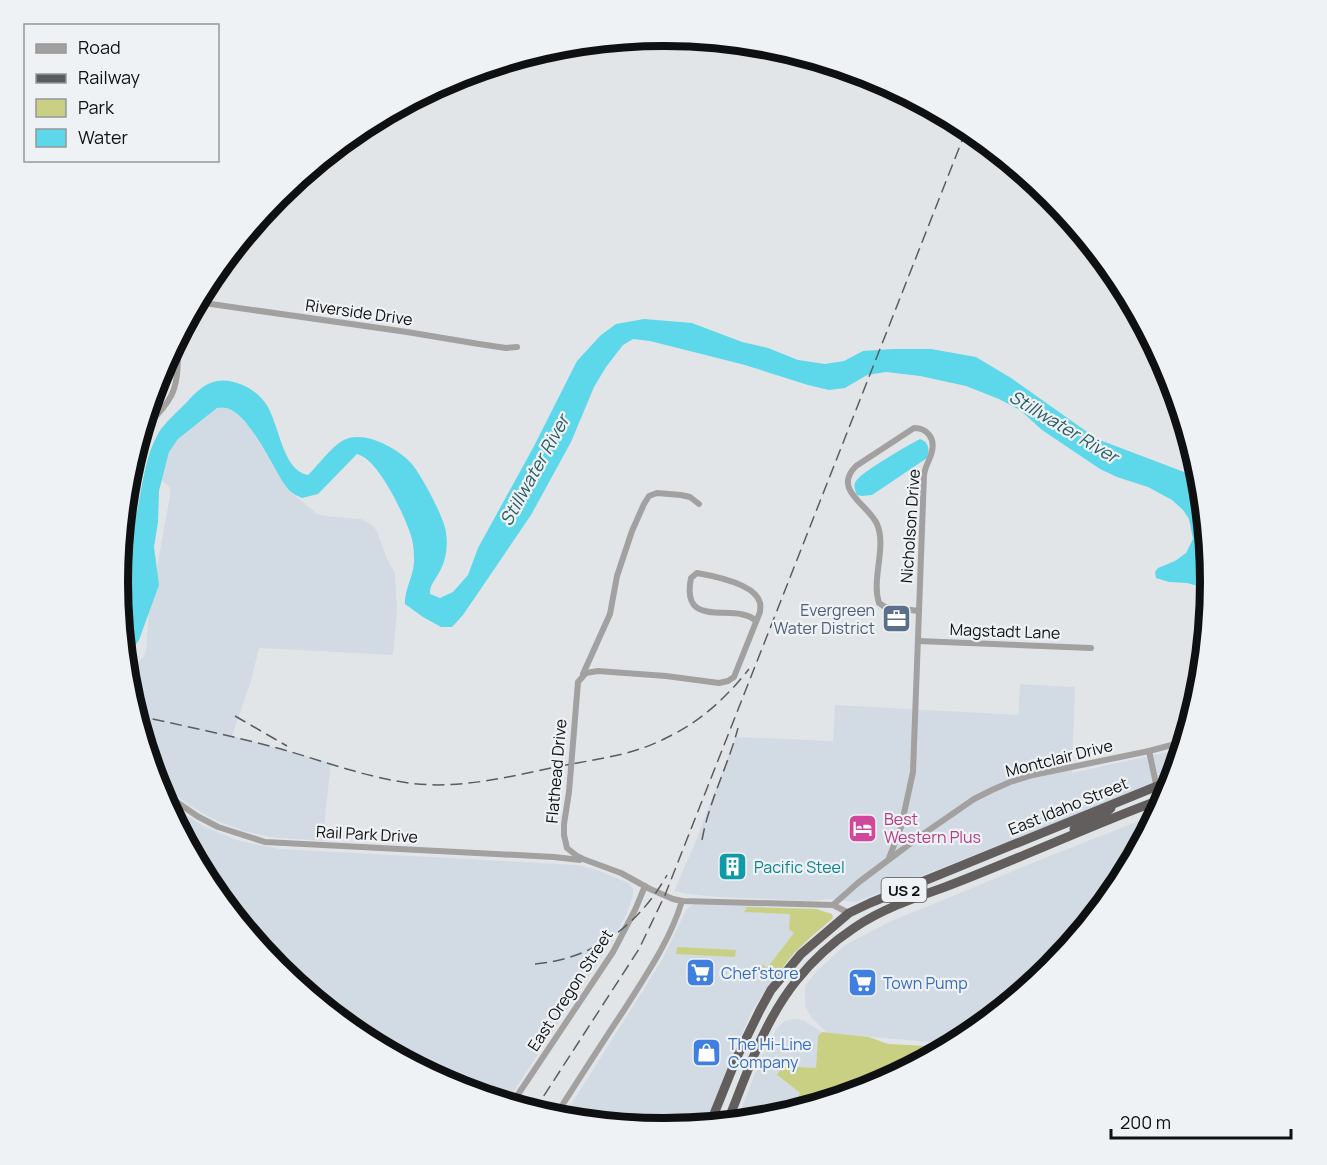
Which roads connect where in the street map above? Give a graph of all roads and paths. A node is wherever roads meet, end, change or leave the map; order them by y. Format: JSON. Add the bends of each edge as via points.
{"nodes":[{"id":1,"x":206,"y":303,"type":"edge"},
{"id":2,"x":517,"y":347,"type":"dead end"},
{"id":3,"x":178,"y":356,"type":"edge"},
{"id":4,"x":154,"y":418,"type":"edge"},
{"id":5,"x":699,"y":504,"type":"dead end"},
{"id":6,"x":919,"y":611,"type":"junction"},
{"id":7,"x":756,"y":621,"type":"junction"},
{"id":8,"x":918,"y":641,"type":"junction"},
{"id":9,"x":1091,"y":648,"type":"dead end"},
{"id":10,"x":578,"y":682,"type":"junction"},
{"id":11,"x":1174,"y":744,"type":"edge"},
{"id":12,"x":1149,"y":751,"type":"junction"},
{"id":13,"x":1159,"y":787,"type":"edge"},
{"id":14,"x":1156,"y":795,"type":"edge"},
{"id":15,"x":1155,"y":797,"type":"edge"},
{"id":16,"x":173,"y":800,"type":"edge"},
{"id":17,"x":1117,"y":802,"type":"junction"},
{"id":18,"x":1033,"y":852,"type":"junction"},
{"id":19,"x":589,"y":862,"type":"junction"},
{"id":20,"x":885,"y":864,"type":"junction"},
{"id":21,"x":645,"y":886,"type":"junction"},
{"id":22,"x":682,"y":900,"type":"junction"},
{"id":23,"x":833,"y":905,"type":"junction"},
{"id":24,"x":849,"y":913,"type":"junction"},
{"id":25,"x":516,"y":1097,"type":"edge"},
{"id":26,"x":560,"y":1108,"type":"edge"},
{"id":27,"x":731,"y":1114,"type":"edge"},
{"id":28,"x":713,"y":1116,"type":"edge"}],
"edges":[{"from":1,"to":2,"type":"street","name":"Riverside Drive"},
{"from":3,"to":4,"type":"street","via":[[174,389]]},
{"from":5,"to":10,"type":"street","via":[[681,495],[649,496],[617,576],[610,615]]},
{"from":6,"to":6,"type":"street","name":"Nicholson Drive","via":[[924,475],[932,445],[928,433],[916,428],[856,466],[848,484],[878,529],[879,603]]},
{"from":6,"to":8,"type":"street","name":"Nicholson Drive"},
{"from":7,"to":7,"type":"street","via":[[760,602],[745,586],[698,573],[691,578],[690,597],[702,611],[746,615]]},
{"from":7,"to":10,"type":"street","via":[[734,676],[728,681],[598,671],[586,673]]},
{"from":8,"to":9,"type":"street","name":"Magstadt Lane"},
{"from":8,"to":20,"type":"street","name":"Nicholson Drive","via":[[913,772],[901,826]]},
{"from":10,"to":19,"type":"street","name":"Flathead Drive","via":[[564,835],[567,848]]},
{"from":11,"to":12,"type":"street","name":"Montclair Drive"},
{"from":12,"to":13,"type":"street"},
{"from":12,"to":20,"type":"street","name":"Montclair Drive","via":[[1010,782],[974,799]]},
{"from":14,"to":17,"type":"highway","name":"East Idaho Street","number":"US 2"},
{"from":15,"to":18,"type":"highway","name":"East Idaho Street","number":"US 2"},
{"from":16,"to":19,"type":"street","name":"Rail Park Drive","via":[[218,827],[266,842]]},
{"from":17,"to":18,"type":"highway","via":[[1103,815],[1044,842]]},
{"from":17,"to":24,"type":"highway","name":"East Idaho Street","number":"US 2"},
{"from":18,"to":27,"type":"highway","name":"East Idaho Street","number":"US 2","via":[[888,909],[831,946],[800,976],[777,1009]]},
{"from":19,"to":21,"type":"street","name":"Flathead Drive"},
{"from":20,"to":23,"type":"street","name":"Montclair Drive"},
{"from":21,"to":22,"type":"street","name":"Flathead Drive"},
{"from":21,"to":25,"type":"street","name":"East Oregon Street","via":[[613,952]]},
{"from":22,"to":23,"type":"street"},
{"from":22,"to":26,"type":"street","via":[[668,938],[650,969]]},
{"from":23,"to":24,"type":"street"},
{"from":24,"to":28,"type":"highway","name":"East Idaho Street","number":"US 2","via":[[801,954],[771,990]]}]}
